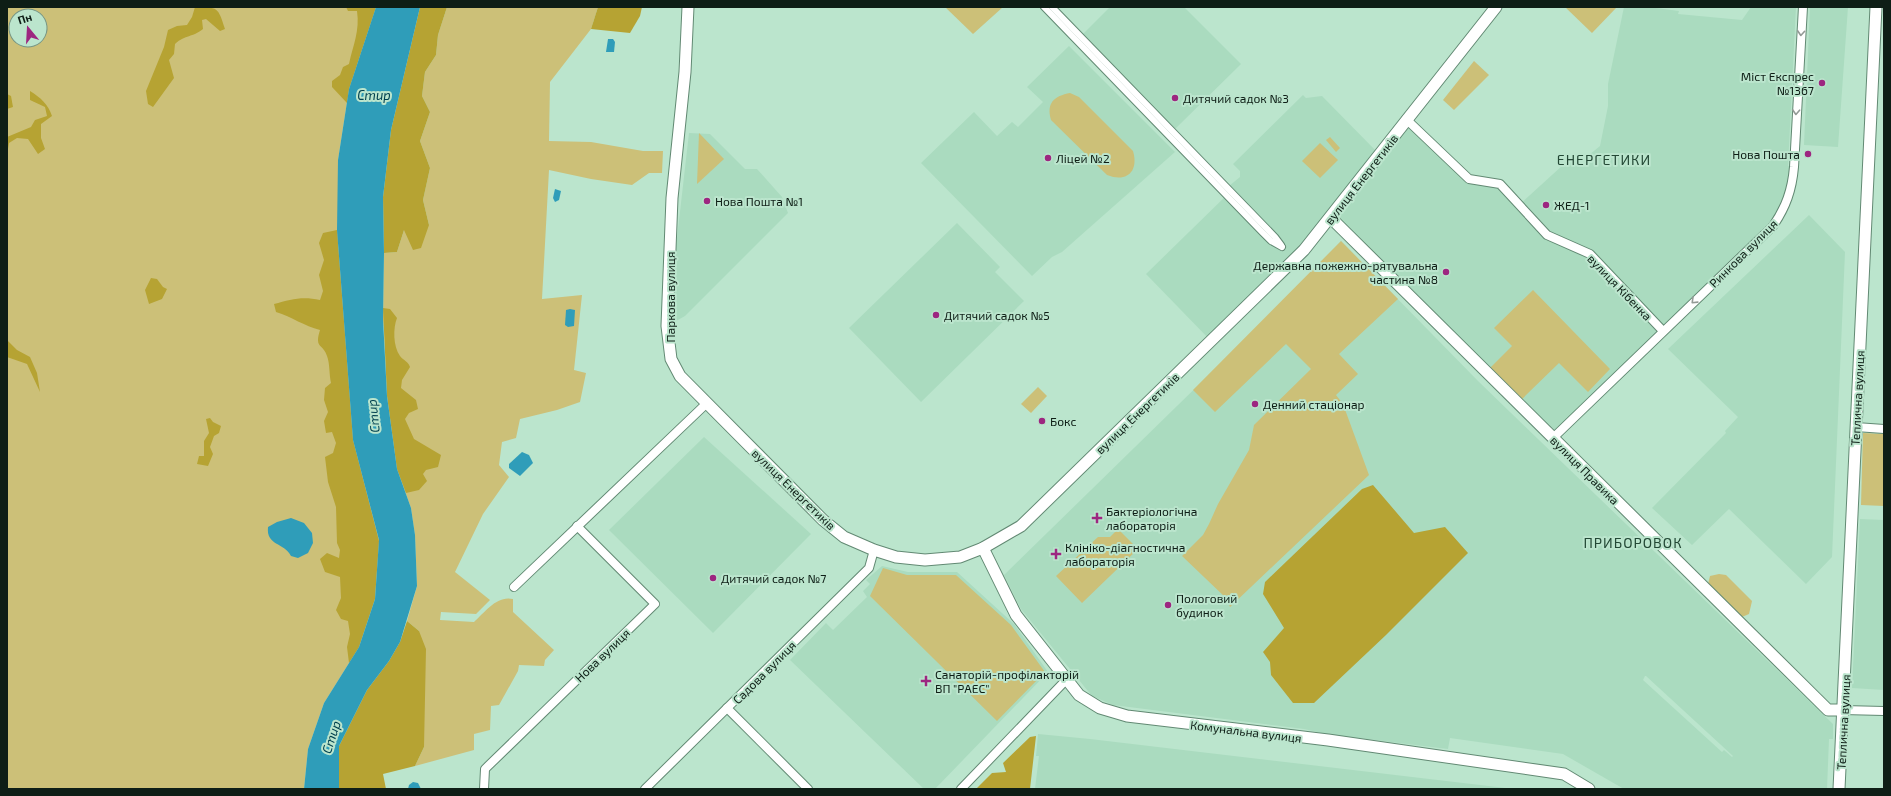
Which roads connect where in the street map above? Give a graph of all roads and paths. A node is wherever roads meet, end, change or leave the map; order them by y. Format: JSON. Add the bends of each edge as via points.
{"nodes":[{"id":1,"x":688,"y":7,"type":"edge"},
{"id":2,"x":1044,"y":7,"type":"edge"},
{"id":3,"x":1052,"y":7,"type":"edge"},
{"id":4,"x":1496,"y":7,"type":"edge"},
{"id":5,"x":1803,"y":7,"type":"edge"},
{"id":6,"x":1876,"y":7,"type":"edge"},
{"id":7,"x":1406,"y":119,"type":"junction"},
{"id":8,"x":1331,"y":218,"type":"junction"},
{"id":9,"x":1662,"y":331,"type":"junction"},
{"id":10,"x":707,"y":403,"type":"junction"},
{"id":11,"x":1856,"y":427,"type":"junction"},
{"id":12,"x":1884,"y":429,"type":"edge"},
{"id":13,"x":1553,"y":438,"type":"junction"},
{"id":14,"x":577,"y":526,"type":"junction"},
{"id":15,"x":983,"y":548,"type":"junction"},
{"id":16,"x":874,"y":550,"type":"junction"},
{"id":17,"x":514,"y":587,"type":"dead end"},
{"id":18,"x":1067,"y":679,"type":"junction"},
{"id":19,"x":727,"y":708,"type":"junction"},
{"id":20,"x":1843,"y":710,"type":"junction"},
{"id":21,"x":1884,"y":711,"type":"edge"},
{"id":22,"x":484,"y":789,"type":"edge"},
{"id":23,"x":645,"y":789,"type":"edge"},
{"id":24,"x":808,"y":789,"type":"edge"},
{"id":25,"x":961,"y":789,"type":"edge"},
{"id":26,"x":1589,"y":789,"type":"edge"},
{"id":27,"x":1840,"y":789,"type":"edge"}],
"edges":[{"from":1,"to":10,"type":"street","name":"Паркова вулиця","via":[[685,72],[672,198],[667,326],[671,359],[680,376]]},
{"from":2,"to":3,"type":"street","via":[[1271,241],[1282,247]]},
{"from":4,"to":7,"type":"street","name":"вулиця Енергетиків"},
{"from":5,"to":9,"type":"street","name":"Ринкова вулиця","one_way":true,"via":[[1792,185],[1785,209],[1773,226]]},
{"from":6,"to":11,"type":"street","name":"Теплична вулиця"},
{"from":7,"to":8,"type":"street","name":"вулиця Енергетиків"},
{"from":7,"to":9,"type":"street","name":"вулиця Кібенка","via":[[1469,179],[1500,184],[1547,235],[1590,254]]},
{"from":8,"to":13,"type":"street","name":"вулиця Правика"},
{"from":8,"to":15,"type":"street","name":"вулиця Енергетиків","via":[[1299,255],[1021,526]]},
{"from":9,"to":13,"type":"street","name":"Ринкова вулиця"},
{"from":10,"to":14,"type":"street"},
{"from":10,"to":16,"type":"street","name":"вулиця Енергетиків","via":[[823,520],[844,537]]},
{"from":11,"to":12,"type":"street"},
{"from":11,"to":20,"type":"street","name":"Теплична вулиця"},
{"from":13,"to":20,"type":"street","name":"вулиця Правика","via":[[1828,710]]},
{"from":14,"to":17,"type":"street"},
{"from":14,"to":22,"type":"street","name":"Нова вулиця","via":[[655,604],[485,769]]},
{"from":15,"to":16,"type":"street","name":"вулиця Енергетиків","via":[[960,557],[925,560],[896,557]]},
{"from":15,"to":18,"type":"street","name":"Комунальна вулиця","via":[[1016,615]]},
{"from":16,"to":19,"type":"street","name":"Садова вулиця","via":[[869,568]]},
{"from":18,"to":25,"type":"street"},
{"from":18,"to":26,"type":"street","name":"Комунальна вулиця","via":[[1079,695],[1100,708],[1127,716],[1328,740],[1564,774]]},
{"from":19,"to":23,"type":"street","name":"Садова вулиця"},
{"from":19,"to":24,"type":"street"},
{"from":20,"to":21,"type":"street"},
{"from":20,"to":27,"type":"street","name":"Теплична вулиця"}]}
